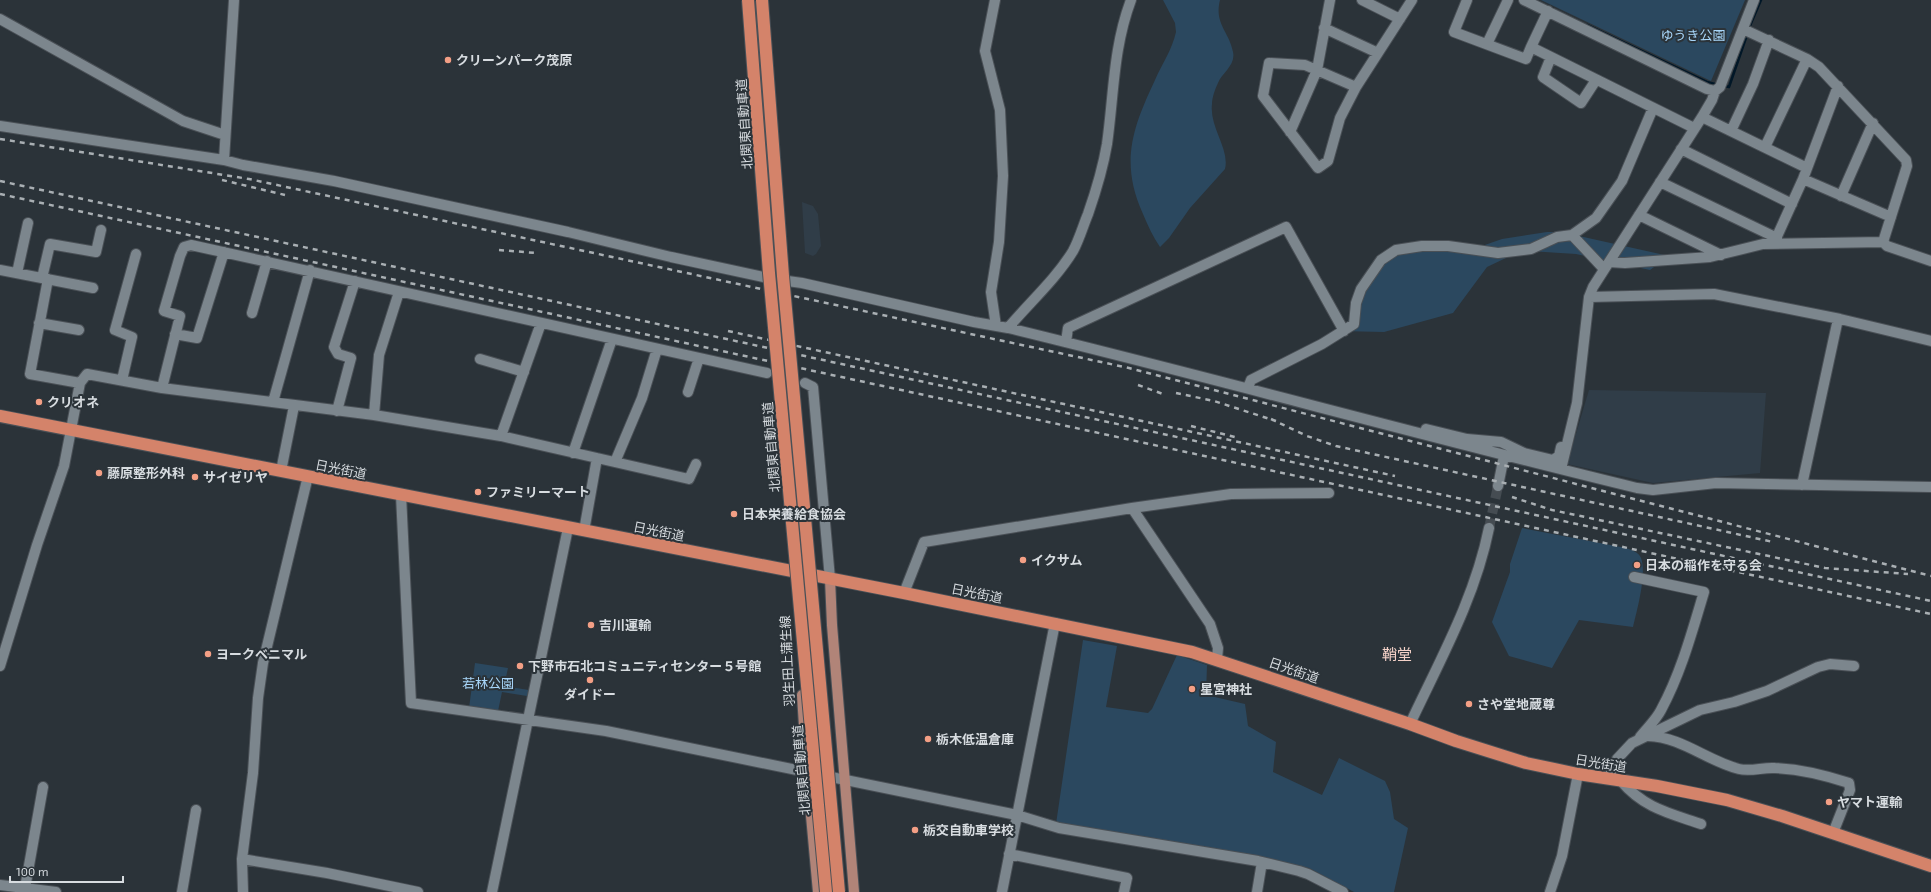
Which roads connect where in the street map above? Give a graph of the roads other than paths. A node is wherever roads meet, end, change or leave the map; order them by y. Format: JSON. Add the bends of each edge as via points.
{"nodes":[{"id":1,"x":234,"y":0,"type":"edge"},
{"id":2,"x":745,"y":0,"type":"edge"},
{"id":3,"x":748,"y":0,"type":"edge"},
{"id":4,"x":762,"y":0,"type":"edge"},
{"id":5,"x":995,"y":0,"type":"edge"},
{"id":6,"x":1131,"y":0,"type":"edge"},
{"id":7,"x":1330,"y":0,"type":"edge"},
{"id":8,"x":1362,"y":0,"type":"edge"},
{"id":9,"x":1412,"y":0,"type":"edge"},
{"id":10,"x":1467,"y":0,"type":"edge"},
{"id":11,"x":1508,"y":0,"type":"edge"},
{"id":12,"x":1524,"y":0,"type":"edge"},
{"id":13,"x":1754,"y":0,"type":"edge"},
{"id":14,"x":1548,"y":12,"type":"junction"},
{"id":15,"x":0,"y":19,"type":"edge"},
{"id":16,"x":1400,"y":19,"type":"junction"},
{"id":17,"x":1324,"y":28,"type":"junction"},
{"id":18,"x":1743,"y":29,"type":"junction"},
{"id":19,"x":1769,"y":40,"type":"junction"},
{"id":20,"x":1487,"y":44,"type":"junction"},
{"id":21,"x":1531,"y":48,"type":"junction"},
{"id":22,"x":1378,"y":53,"type":"junction"},
{"id":23,"x":1551,"y":57,"type":"junction"},
{"id":24,"x":1807,"y":59,"type":"junction"},
{"id":25,"x":1317,"y":70,"type":"junction"},
{"id":26,"x":1596,"y":80,"type":"junction"},
{"id":27,"x":1838,"y":86,"type":"junction"},
{"id":28,"x":1356,"y":88,"type":"junction"},
{"id":29,"x":1715,"y":91,"type":"junction"},
{"id":30,"x":1652,"y":108,"type":"junction"},
{"id":31,"x":1702,"y":117,"type":"junction"},
{"id":32,"x":1873,"y":123,"type":"junction"},
{"id":33,"x":0,"y":126,"type":"edge"},
{"id":34,"x":1694,"y":128,"type":"junction"},
{"id":35,"x":1731,"y":131,"type":"junction"},
{"id":36,"x":1290,"y":132,"type":"junction"},
{"id":37,"x":225,"y":136,"type":"junction"},
{"id":38,"x":1765,"y":147,"type":"junction"},
{"id":39,"x":1681,"y":149,"type":"junction"},
{"id":40,"x":224,"y":160,"type":"junction"},
{"id":41,"x":1807,"y":168,"type":"junction"},
{"id":42,"x":1803,"y":180,"type":"junction"},
{"id":43,"x":1660,"y":182,"type":"junction"},
{"id":44,"x":1841,"y":196,"type":"junction"},
{"id":45,"x":1792,"y":204,"type":"junction"},
{"id":46,"x":1639,"y":215,"type":"junction"},
{"id":47,"x":1891,"y":217,"type":"junction"},
{"id":48,"x":28,"y":224,"type":"dead end"},
{"id":49,"x":101,"y":230,"type":"dead end"},
{"id":50,"x":1572,"y":235,"type":"junction"},
{"id":51,"x":1776,"y":241,"type":"junction"},
{"id":52,"x":1883,"y":242,"type":"junction"},
{"id":53,"x":224,"y":252,"type":"junction"},
{"id":54,"x":136,"y":254,"type":"dead end"},
{"id":55,"x":1721,"y":256,"type":"junction"},
{"id":56,"x":1931,"y":260,"type":"edge"},
{"id":57,"x":267,"y":261,"type":"junction"},
{"id":58,"x":1606,"y":266,"type":"junction"},
{"id":59,"x":0,"y":270,"type":"edge"},
{"id":60,"x":310,"y":270,"type":"junction"},
{"id":61,"x":17,"y":273,"type":"junction"},
{"id":62,"x":766,"y":277,"type":"junction"},
{"id":63,"x":45,"y":279,"type":"junction"},
{"id":64,"x":354,"y":281,"type":"junction"},
{"id":65,"x":93,"y":288,"type":"dead end"},
{"id":66,"x":399,"y":292,"type":"junction"},
{"id":67,"x":1589,"y":296,"type":"junction"},
{"id":68,"x":252,"y":313,"type":"dead end"},
{"id":69,"x":1838,"y":319,"type":"junction"},
{"id":70,"x":39,"y":323,"type":"junction"},
{"id":71,"x":541,"y":323,"type":"junction"},
{"id":72,"x":996,"y":326,"type":"junction"},
{"id":73,"x":1008,"y":328,"type":"junction"},
{"id":74,"x":78,"y":330,"type":"dead end"},
{"id":75,"x":1344,"y":331,"type":"junction"},
{"id":76,"x":175,"y":334,"type":"junction"},
{"id":77,"x":612,"y":339,"type":"junction"},
{"id":78,"x":1066,"y":342,"type":"junction"},
{"id":79,"x":1931,"y":342,"type":"edge"},
{"id":80,"x":657,"y":349,"type":"junction"},
{"id":81,"x":699,"y":358,"type":"junction"},
{"id":82,"x":480,"y":359,"type":"dead end"},
{"id":83,"x":524,"y":372,"type":"junction"},
{"id":84,"x":767,"y":373,"type":"dead end"},
{"id":85,"x":122,"y":380,"type":"junction"},
{"id":86,"x":805,"y":383,"type":"dead end"},
{"id":87,"x":80,"y":384,"type":"junction"},
{"id":88,"x":1579,"y":386,"type":"junction"},
{"id":89,"x":162,"y":388,"type":"junction"},
{"id":90,"x":1248,"y":388,"type":"junction"},
{"id":91,"x":688,"y":392,"type":"dead end"},
{"id":92,"x":274,"y":402,"type":"junction"},
{"id":93,"x":294,"y":406,"type":"junction"},
{"id":94,"x":337,"y":411,"type":"junction"},
{"id":95,"x":374,"y":415,"type":"junction"},
{"id":96,"x":0,"y":416,"type":"edge"},
{"id":97,"x":1357,"y":417,"type":"junction"},
{"id":98,"x":72,"y":431,"type":"junction"},
{"id":99,"x":501,"y":436,"type":"junction"},
{"id":100,"x":573,"y":453,"type":"junction"},
{"id":101,"x":1504,"y":456,"type":"junction"},
{"id":102,"x":597,"y":458,"type":"junction"},
{"id":103,"x":615,"y":462,"type":"junction"},
{"id":104,"x":696,"y":464,"type":"dead end"},
{"id":105,"x":1561,"y":469,"type":"junction"},
{"id":106,"x":281,"y":471,"type":"junction"},
{"id":107,"x":308,"y":476,"type":"junction"},
{"id":108,"x":1802,"y":485,"type":"junction"},
{"id":109,"x":1498,"y":486,"type":"tunnel mouth"},
{"id":110,"x":1931,"y":487,"type":"edge"},
{"id":111,"x":1329,"y":493,"type":"dead end"},
{"id":112,"x":401,"y":495,"type":"junction"},
{"id":113,"x":1132,"y":508,"type":"junction"},
{"id":114,"x":568,"y":528,"type":"junction"},
{"id":115,"x":1489,"y":528,"type":"tunnel mouth"},
{"id":116,"x":584,"y":531,"type":"junction"},
{"id":117,"x":795,"y":572,"type":"junction"},
{"id":118,"x":1634,"y":577,"type":"dead end"},
{"id":119,"x":830,"y":579,"type":"junction"},
{"id":120,"x":904,"y":593,"type":"junction"},
{"id":121,"x":1055,"y":623,"type":"junction"},
{"id":122,"x":1217,"y":659,"type":"junction"},
{"id":123,"x":0,"y":666,"type":"edge"},
{"id":124,"x":1854,"y":666,"type":"dead end"},
{"id":125,"x":528,"y":719,"type":"junction"},
{"id":126,"x":1410,"y":724,"type":"junction"},
{"id":127,"x":1642,"y":737,"type":"junction"},
{"id":128,"x":807,"y":772,"type":"junction"},
{"id":129,"x":1578,"y":774,"type":"junction"},
{"id":130,"x":845,"y":779,"type":"junction"},
{"id":131,"x":1608,"y":779,"type":"junction"},
{"id":132,"x":1621,"y":781,"type":"junction"},
{"id":133,"x":43,"y":787,"type":"dead end"},
{"id":134,"x":196,"y":810,"type":"dead end"},
{"id":135,"x":1017,"y":815,"type":"junction"},
{"id":136,"x":1702,"y":824,"type":"dead end"},
{"id":137,"x":1833,"y":833,"type":"junction"},
{"id":138,"x":1009,"y":854,"type":"junction"},
{"id":139,"x":242,"y":859,"type":"junction"},
{"id":140,"x":1262,"y":862,"type":"junction"},
{"id":141,"x":1931,"y":866,"type":"edge"},
{"id":142,"x":0,"y":885,"type":"edge"},
{"id":143,"x":25,"y":888,"type":"junction"},
{"id":144,"x":38,"y":891,"type":"edge"},
{"id":145,"x":56,"y":892,"type":"edge"},
{"id":146,"x":182,"y":892,"type":"edge"},
{"id":147,"x":243,"y":892,"type":"edge"},
{"id":148,"x":418,"y":892,"type":"edge"},
{"id":149,"x":492,"y":892,"type":"edge"},
{"id":150,"x":818,"y":892,"type":"edge"},
{"id":151,"x":826,"y":892,"type":"edge"},
{"id":152,"x":839,"y":892,"type":"edge"},
{"id":153,"x":854,"y":892,"type":"edge"},
{"id":154,"x":1002,"y":892,"type":"edge"},
{"id":155,"x":1124,"y":892,"type":"edge"},
{"id":156,"x":1257,"y":892,"type":"edge"},
{"id":157,"x":1343,"y":892,"type":"edge"},
{"id":158,"x":1550,"y":892,"type":"edge"}],
"edges":[{"from":1,"to":37,"type":"street"},
{"from":2,"to":62,"type":"street"},
{"from":3,"to":151,"type":"highway","name":"北関東自動車道","bridge":true,"via":[[769,273]]},
{"from":4,"to":152,"type":"highway","name":"北関東自動車道","bridge":true,"via":[[783,276]]},
{"from":5,"to":72,"type":"street","via":[[985,51],[1000,110],[1003,176],[1000,242],[992,292]]},
{"from":6,"to":73,"type":"street","via":[[1118,44],[1107,144],[1096,191],[1081,234],[1063,265]]},
{"from":7,"to":17,"type":"street"},
{"from":8,"to":16,"type":"street"},
{"from":9,"to":16,"type":"street"},
{"from":10,"to":20,"type":"street","via":[[1454,32]]},
{"from":11,"to":20,"type":"street"},
{"from":12,"to":14,"type":"street"},
{"from":13,"to":18,"type":"street"},
{"from":14,"to":21,"type":"street"},
{"from":14,"to":29,"type":"street"},
{"from":15,"to":37,"type":"street","via":[[183,120]]},
{"from":16,"to":22,"type":"street"},
{"from":17,"to":22,"type":"street"},
{"from":17,"to":25,"type":"street"},
{"from":18,"to":19,"type":"street"},
{"from":18,"to":29,"type":"street","via":[[1720,87]]},
{"from":19,"to":24,"type":"street"},
{"from":19,"to":35,"type":"street","via":[[1753,84]]},
{"from":20,"to":21,"type":"street","via":[[1526,59]]},
{"from":21,"to":23,"type":"street"},
{"from":22,"to":28,"type":"street"},
{"from":23,"to":26,"type":"street"},
{"from":23,"to":26,"type":"street","via":[[1543,77],[1581,103]]},
{"from":24,"to":27,"type":"street","via":[[1820,67]]},
{"from":24,"to":38,"type":"street"},
{"from":25,"to":28,"type":"street"},
{"from":25,"to":36,"type":"street"},
{"from":25,"to":36,"type":"street","via":[[1305,65],[1269,63],[1263,96]]},
{"from":26,"to":30,"type":"street"},
{"from":27,"to":32,"type":"street"},
{"from":27,"to":41,"type":"street"},
{"from":28,"to":36,"type":"street","via":[[1340,118],[1328,161],[1318,168]]},
{"from":29,"to":31,"type":"street"},
{"from":30,"to":34,"type":"street"},
{"from":30,"to":50,"type":"street","via":[[1622,181],[1596,218]]},
{"from":31,"to":34,"type":"street"},
{"from":31,"to":35,"type":"street"},
{"from":32,"to":44,"type":"street"},
{"from":32,"to":47,"type":"street","via":[[1906,160],[1907,166]]},
{"from":33,"to":40,"type":"street"},
{"from":34,"to":39,"type":"street"},
{"from":35,"to":38,"type":"street"},
{"from":37,"to":40,"type":"street"},
{"from":38,"to":41,"type":"street"},
{"from":39,"to":43,"type":"street"},
{"from":39,"to":45,"type":"street"},
{"from":40,"to":62,"type":"street","via":[[334,181],[568,232],[671,258]]},
{"from":41,"to":42,"type":"street"},
{"from":42,"to":44,"type":"street"},
{"from":42,"to":45,"type":"street"},
{"from":43,"to":46,"type":"street"},
{"from":43,"to":51,"type":"street"},
{"from":44,"to":47,"type":"street"},
{"from":45,"to":51,"type":"street"},
{"from":46,"to":55,"type":"street"},
{"from":46,"to":58,"type":"street"},
{"from":47,"to":52,"type":"street"},
{"from":48,"to":61,"type":"street"},
{"from":49,"to":63,"type":"street","via":[[96,252],[50,244]]},
{"from":50,"to":58,"type":"street"},
{"from":50,"to":75,"type":"street","via":[[1557,237],[1531,249],[1498,253],[1448,246],[1396,250],[1381,260],[1365,283],[1356,303],[1354,324]]},
{"from":51,"to":52,"type":"street"},
{"from":51,"to":55,"type":"street"},
{"from":52,"to":56,"type":"street","via":[[1886,246]]},
{"from":53,"to":57,"type":"street"},
{"from":53,"to":76,"type":"street","via":[[197,338]]},
{"from":53,"to":76,"type":"street","via":[[191,245],[184,248],[164,311],[180,316]]},
{"from":54,"to":85,"type":"street","via":[[115,330],[132,337]]},
{"from":55,"to":58,"type":"street"},
{"from":57,"to":60,"type":"street"},
{"from":57,"to":68,"type":"street"},
{"from":58,"to":67,"type":"street"},
{"from":59,"to":61,"type":"street"},
{"from":60,"to":64,"type":"street"},
{"from":60,"to":92,"type":"street"},
{"from":61,"to":63,"type":"street"},
{"from":62,"to":72,"type":"street","via":[[804,283]]},
{"from":63,"to":65,"type":"street"},
{"from":63,"to":70,"type":"street"},
{"from":64,"to":66,"type":"street"},
{"from":64,"to":94,"type":"street","via":[[334,347],[338,354],[351,358]]},
{"from":66,"to":71,"type":"street"},
{"from":66,"to":95,"type":"street","via":[[379,356]]},
{"from":67,"to":69,"type":"street","via":[[1714,294]]},
{"from":67,"to":88,"type":"street"},
{"from":69,"to":79,"type":"street"},
{"from":69,"to":108,"type":"street"},
{"from":70,"to":74,"type":"street"},
{"from":70,"to":87,"type":"street","via":[[30,374]]},
{"from":71,"to":77,"type":"street"},
{"from":71,"to":83,"type":"street"},
{"from":72,"to":73,"type":"street"},
{"from":73,"to":78,"type":"street"},
{"from":75,"to":78,"type":"street","via":[[1286,227],[1068,328]]},
{"from":75,"to":90,"type":"street","via":[[1251,380]]},
{"from":76,"to":89,"type":"street"},
{"from":77,"to":80,"type":"street"},
{"from":77,"to":100,"type":"street"},
{"from":78,"to":90,"type":"street"},
{"from":80,"to":81,"type":"street"},
{"from":80,"to":103,"type":"street","via":[[642,398]]},
{"from":81,"to":84,"type":"street"},
{"from":81,"to":91,"type":"street"},
{"from":82,"to":83,"type":"street"},
{"from":83,"to":99,"type":"street"},
{"from":85,"to":87,"type":"street","via":[[87,374]]},
{"from":85,"to":89,"type":"street"},
{"from":86,"to":119,"type":"street","via":[[813,387]]},
{"from":87,"to":98,"type":"street"},
{"from":88,"to":97,"type":"street","via":[[1574,394],[1559,456],[1553,460],[1524,453],[1501,442],[1467,439],[1381,418]]},
{"from":88,"to":105,"type":"street"},
{"from":89,"to":92,"type":"street"},
{"from":90,"to":97,"type":"street"},
{"from":92,"to":93,"type":"street"},
{"from":93,"to":94,"type":"street"},
{"from":93,"to":106,"type":"street"},
{"from":94,"to":95,"type":"street"},
{"from":95,"to":99,"type":"street"},
{"from":96,"to":98,"type":"highway","name":"日光街道"},
{"from":97,"to":101,"type":"street"},
{"from":98,"to":106,"type":"highway","name":"日光街道"},
{"from":98,"to":123,"type":"street","via":[[64,466]]},
{"from":99,"to":100,"type":"street"},
{"from":100,"to":102,"type":"street"},
{"from":101,"to":105,"type":"street"},
{"from":101,"to":109,"type":"street"},
{"from":102,"to":103,"type":"street"},
{"from":102,"to":116,"type":"street"},
{"from":103,"to":104,"type":"street","via":[[689,479]]},
{"from":105,"to":108,"type":"street","via":[[1653,490],[1716,483]]},
{"from":106,"to":107,"type":"highway","name":"日光街道"},
{"from":107,"to":112,"type":"highway","name":"日光街道"},
{"from":107,"to":139,"type":"street","via":[[263,663]]},
{"from":108,"to":110,"type":"street"},
{"from":111,"to":113,"type":"street","via":[[1231,494]]},
{"from":112,"to":114,"type":"highway","name":"日光街道"},
{"from":112,"to":125,"type":"street","via":[[411,702]]},
{"from":113,"to":120,"type":"street","via":[[924,542]]},
{"from":113,"to":122,"type":"street","via":[[1210,624],[1218,648]]},
{"from":114,"to":116,"type":"highway","name":"日光街道"},
{"from":114,"to":125,"type":"street"},
{"from":115,"to":126,"type":"street","via":[[1484,555],[1471,594]]},
{"from":116,"to":117,"type":"highway","name":"日光街道"},
{"from":117,"to":119,"type":"highway","name":"日光街道"},
{"from":117,"to":128,"type":"main road","name":"羽生田上蒲生線"},
{"from":118,"to":127,"type":"street","via":[[1704,592],[1673,684],[1661,711]]},
{"from":119,"to":120,"type":"highway","name":"日光街道"},
{"from":119,"to":130,"type":"main road"},
{"from":120,"to":121,"type":"highway","name":"日光街道"},
{"from":121,"to":122,"type":"highway","name":"日光街道"},
{"from":121,"to":135,"type":"street"},
{"from":122,"to":126,"type":"highway","name":"日光街道"},
{"from":124,"to":127,"type":"street","via":[[1830,664],[1818,667],[1767,691],[1700,710]]},
{"from":125,"to":128,"type":"street","via":[[606,731]]},
{"from":125,"to":149,"type":"street"},
{"from":126,"to":129,"type":"highway","name":"日光街道","via":[[1501,755]]},
{"from":127,"to":131,"type":"street","via":[[1623,751]]},
{"from":127,"to":137,"type":"street","via":[[1669,739],[1738,769],[1790,769],[1816,773],[1849,783],[1850,790]]},
{"from":128,"to":130,"type":"street"},
{"from":128,"to":150,"type":"main road","name":"羽生田上蒲生線"},
{"from":129,"to":131,"type":"highway","name":"日光街道"},
{"from":129,"to":158,"type":"street","via":[[1562,856]]},
{"from":130,"to":135,"type":"street"},
{"from":130,"to":153,"type":"main road"},
{"from":131,"to":132,"type":"highway","name":"日光街道"},
{"from":132,"to":136,"type":"street","via":[[1644,803]]},
{"from":132,"to":137,"type":"highway","name":"日光街道","via":[[1727,800]]},
{"from":133,"to":143,"type":"street"},
{"from":134,"to":146,"type":"street"},
{"from":135,"to":138,"type":"street"},
{"from":135,"to":140,"type":"street","via":[[1059,828]]},
{"from":137,"to":141,"type":"highway","name":"日光街道"},
{"from":138,"to":154,"type":"street"},
{"from":138,"to":155,"type":"street","via":[[1127,878]]},
{"from":139,"to":147,"type":"street"},
{"from":139,"to":148,"type":"street"},
{"from":140,"to":156,"type":"street"},
{"from":140,"to":157,"type":"street","via":[[1308,874]]},
{"from":142,"to":143,"type":"street"},
{"from":143,"to":144,"type":"street"},
{"from":144,"to":145,"type":"street"}]}
